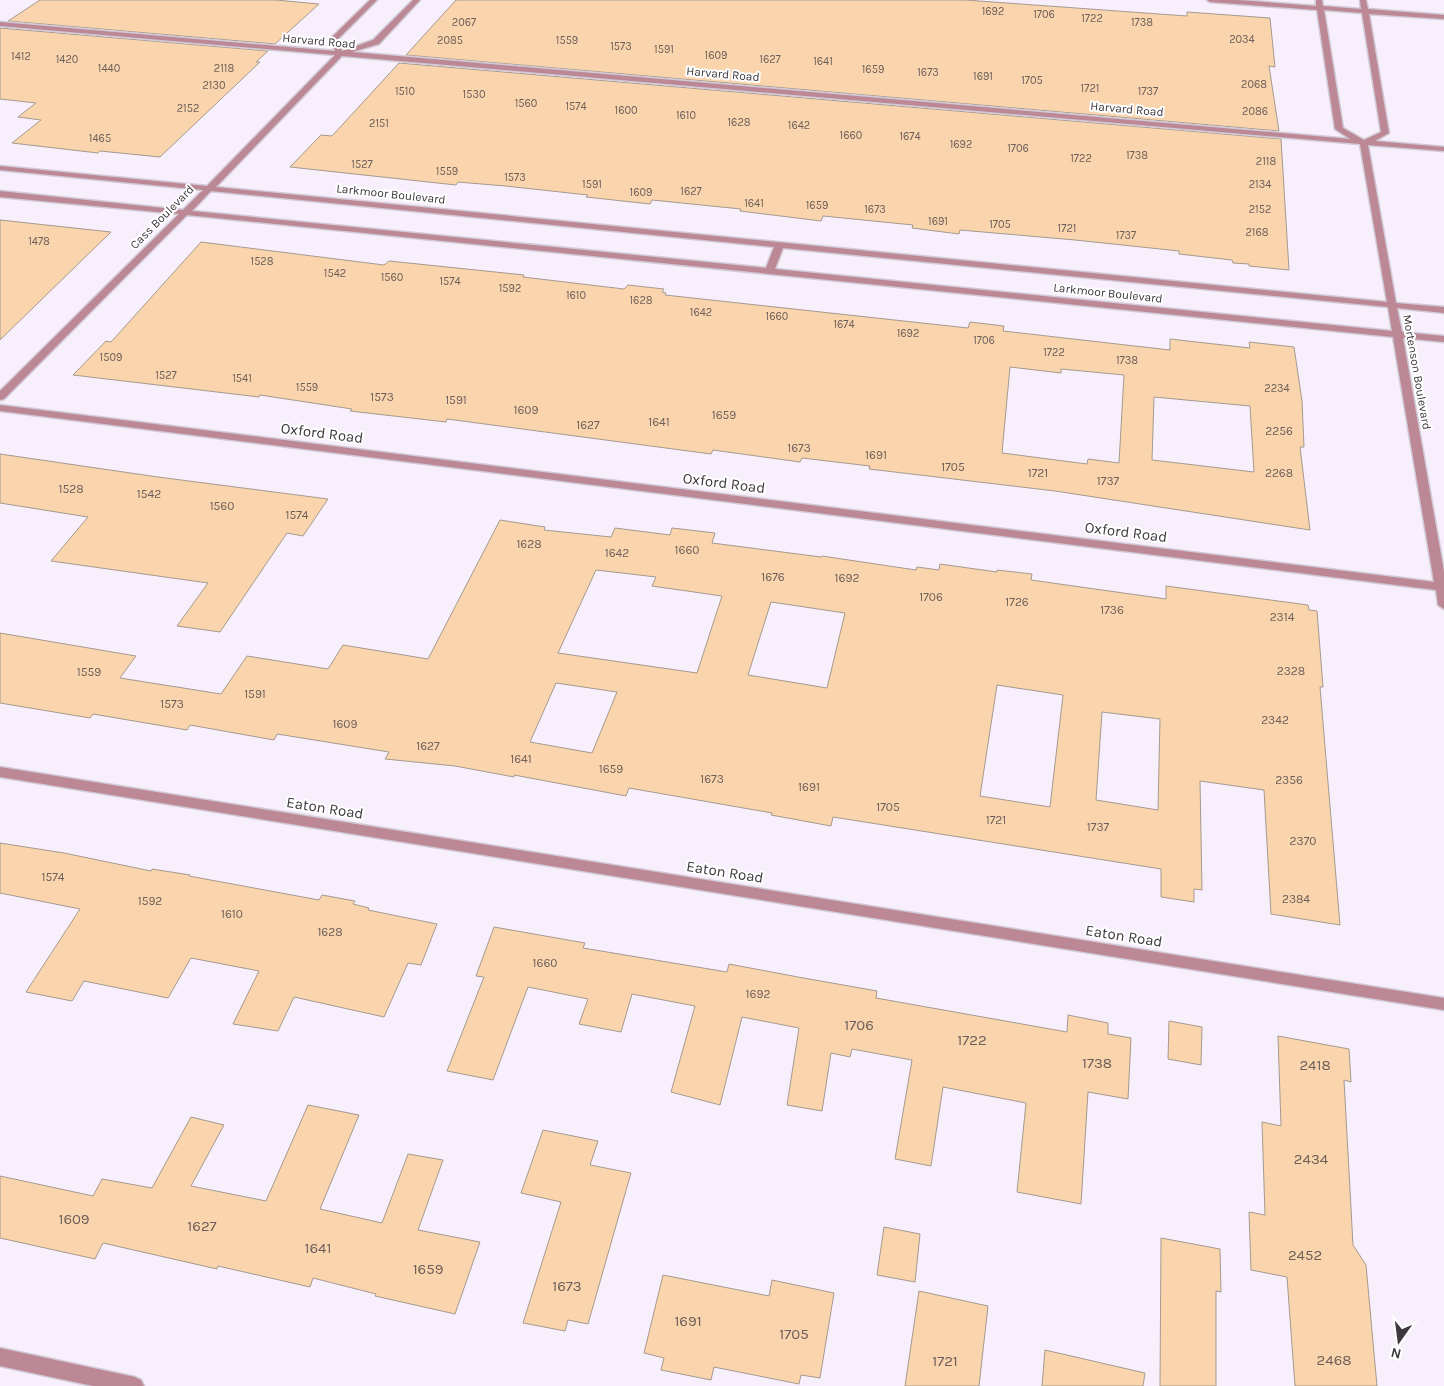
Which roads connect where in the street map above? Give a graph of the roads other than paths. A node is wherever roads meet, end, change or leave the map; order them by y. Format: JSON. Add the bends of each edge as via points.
{"nodes":[{"id":1,"x":374,"y":0,"type":"edge"},
{"id":2,"x":417,"y":0,"type":"edge"},
{"id":3,"x":1210,"y":0,"type":"edge"},
{"id":4,"x":1363,"y":0,"type":"edge"},
{"id":5,"x":1319,"y":4,"type":"edge"},
{"id":6,"x":1365,"y":12,"type":"junction"},
{"id":7,"x":1444,"y":17,"type":"edge"},
{"id":8,"x":0,"y":24,"type":"edge"},
{"id":9,"x":340,"y":54,"type":"junction"},
{"id":10,"x":1364,"y":142,"type":"junction"},
{"id":11,"x":1444,"y":149,"type":"edge"},
{"id":12,"x":0,"y":168,"type":"edge"},
{"id":13,"x":209,"y":188,"type":"junction"},
{"id":14,"x":0,"y":194,"type":"edge"},
{"id":15,"x":184,"y":212,"type":"junction"},
{"id":16,"x":780,"y":245,"type":"junction"},
{"id":17,"x":770,"y":271,"type":"junction"},
{"id":18,"x":1393,"y":305,"type":"junction"},
{"id":19,"x":1444,"y":310,"type":"edge"},
{"id":20,"x":1398,"y":334,"type":"junction"},
{"id":21,"x":1444,"y":339,"type":"edge"},
{"id":22,"x":0,"y":397,"type":"edge"},
{"id":23,"x":0,"y":408,"type":"edge"},
{"id":24,"x":1442,"y":586,"type":"edge"},
{"id":25,"x":1444,"y":605,"type":"edge"},
{"id":26,"x":0,"y":772,"type":"edge"},
{"id":27,"x":1444,"y":1004,"type":"edge"},
{"id":28,"x":0,"y":1357,"type":"edge"},
{"id":29,"x":134,"y":1386,"type":"edge"}],
"edges":[{"from":1,"to":9,"type":"street","via":[[334,39]]},
{"from":2,"to":9,"type":"street","name":"Cass Boulevard","via":[[376,42]]},
{"from":3,"to":5,"type":"street"},
{"from":4,"to":6,"type":"street"},
{"from":5,"to":6,"type":"street"},
{"from":5,"to":10,"type":"street","via":[[1339,130]]},
{"from":6,"to":7,"type":"street"},
{"from":6,"to":10,"type":"street","via":[[1384,133]]},
{"from":8,"to":9,"type":"street","name":"Harvard Road"},
{"from":9,"to":10,"type":"street","name":"Harvard Road"},
{"from":9,"to":13,"type":"street","name":"Cass Boulevard"},
{"from":10,"to":11,"type":"street","name":"Harvard Road"},
{"from":10,"to":18,"type":"street","name":"Mortenson Boulevard"},
{"from":12,"to":13,"type":"street","name":"Larkmoor Boulevard"},
{"from":13,"to":15,"type":"street","name":"Cass Boulevard"},
{"from":13,"to":16,"type":"street","name":"Larkmoor Boulevard"},
{"from":14,"to":15,"type":"street","name":"Larkmoor Boulevard"},
{"from":15,"to":17,"type":"street","name":"Larkmoor Boulevard"},
{"from":15,"to":22,"type":"street","name":"Cass Boulevard"},
{"from":16,"to":17,"type":"street"},
{"from":16,"to":18,"type":"street","name":"Larkmoor Boulevard"},
{"from":17,"to":20,"type":"street","name":"Larkmoor Boulevard"},
{"from":18,"to":19,"type":"street","name":"Larkmoor Boulevard"},
{"from":18,"to":20,"type":"street","name":"Mortenson Boulevard"},
{"from":20,"to":21,"type":"street","name":"Larkmoor Boulevard"},
{"from":20,"to":24,"type":"street","name":"Mortenson Boulevard"},
{"from":23,"to":24,"type":"street","name":"Oxford Road"},
{"from":24,"to":25,"type":"street","name":"Mortenson Boulevard"},
{"from":26,"to":27,"type":"street","name":"Eaton Road"},
{"from":28,"to":29,"type":"street"}]}
